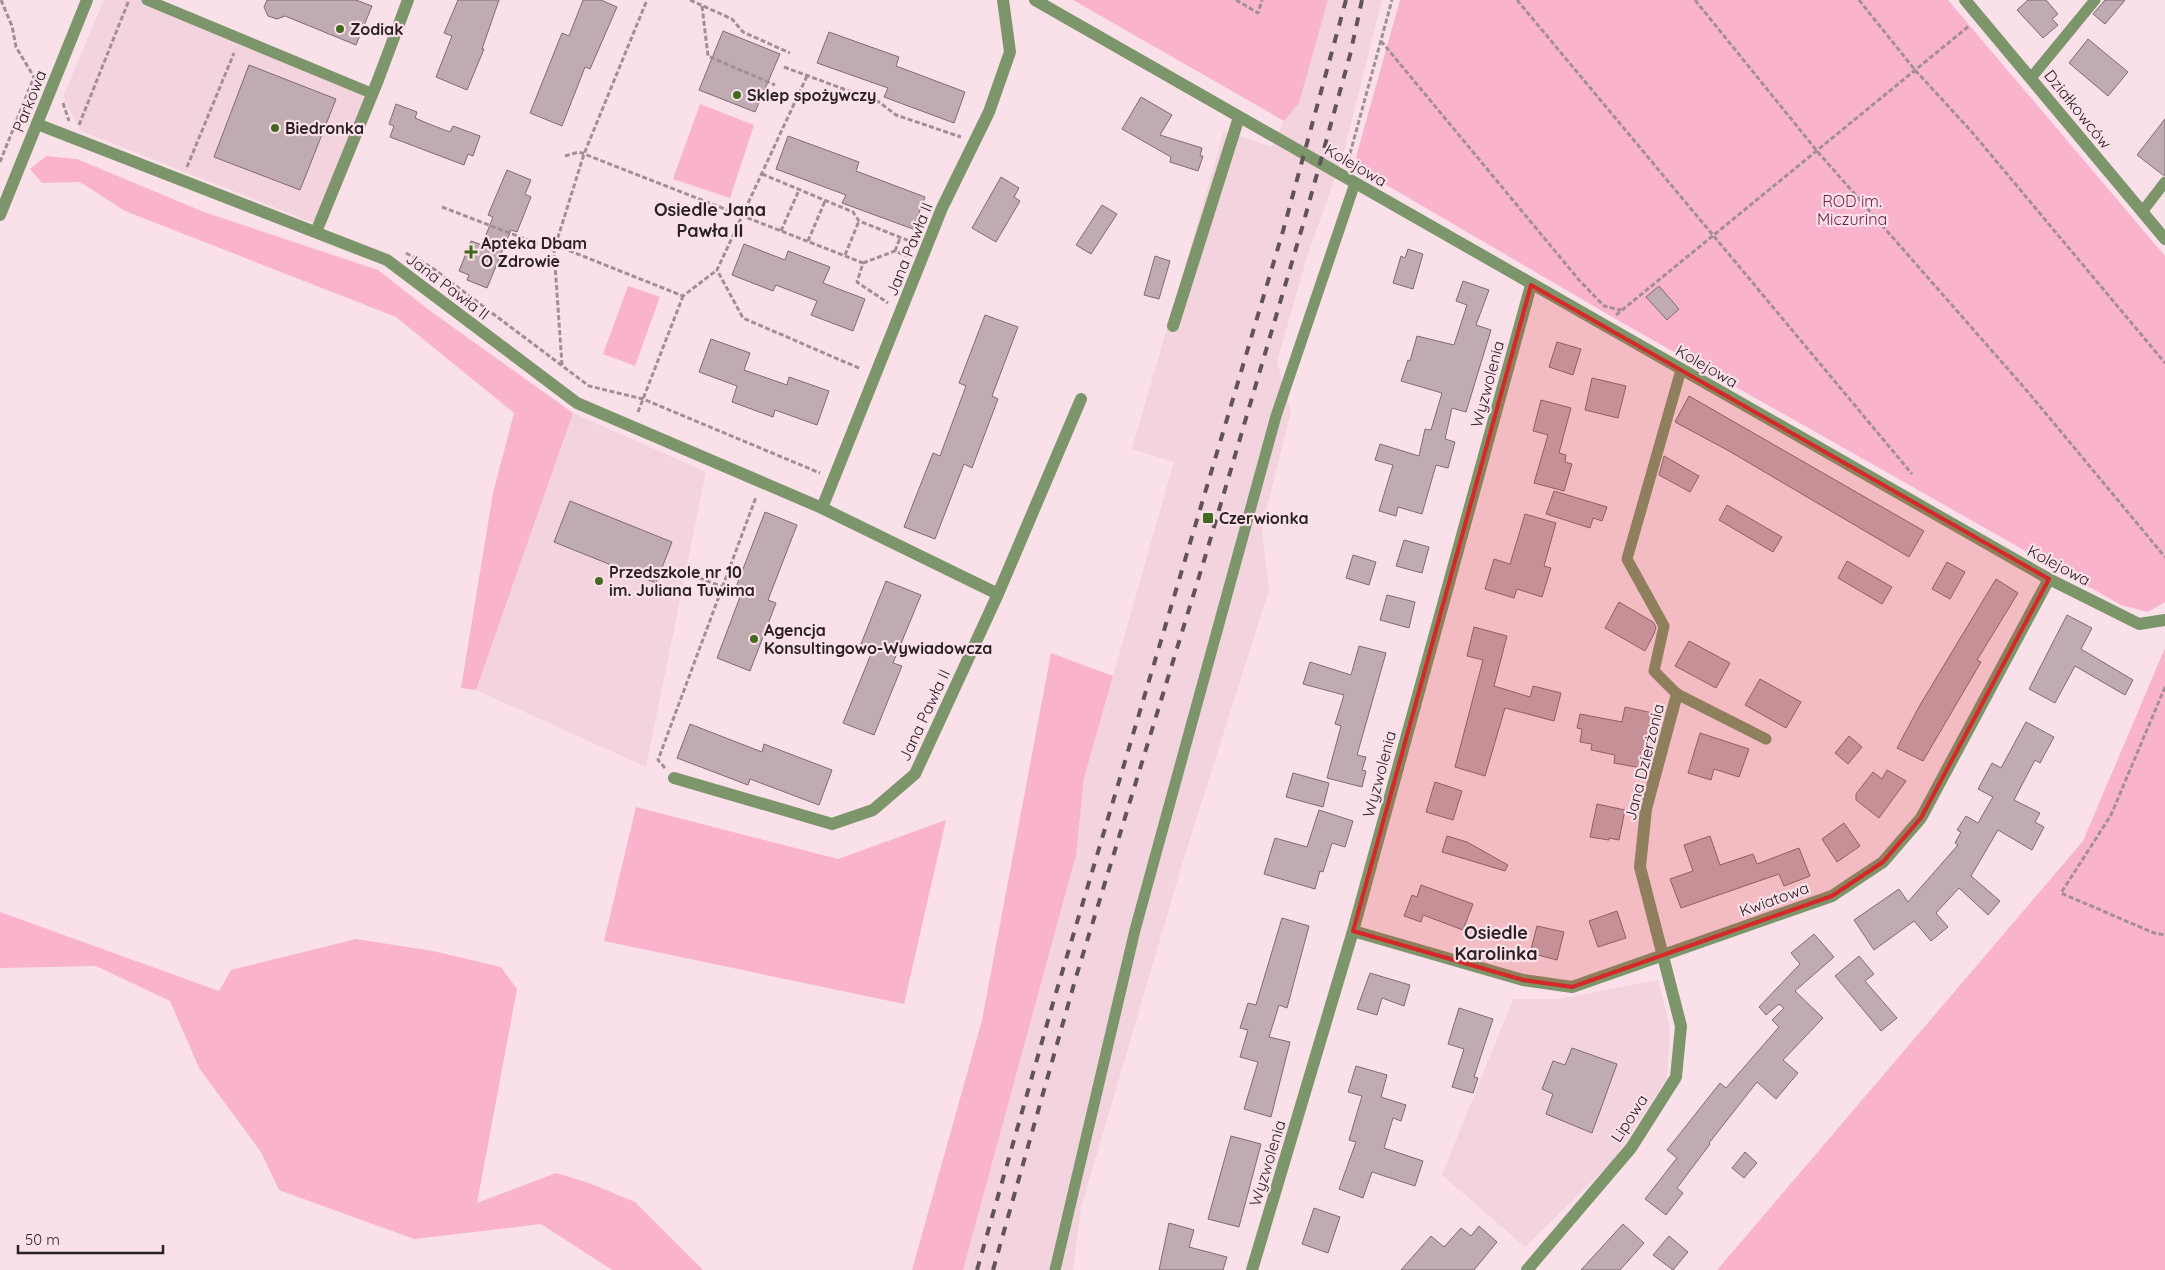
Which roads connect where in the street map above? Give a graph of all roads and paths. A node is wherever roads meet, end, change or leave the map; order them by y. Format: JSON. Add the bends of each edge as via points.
{"nodes":[{"id":1,"x":1,"y":0,"type":"edge"},
{"id":2,"x":87,"y":0,"type":"edge"},
{"id":3,"x":129,"y":0,"type":"edge"},
{"id":4,"x":147,"y":0,"type":"edge"},
{"id":5,"x":408,"y":0,"type":"edge"},
{"id":6,"x":647,"y":0,"type":"edge"},
{"id":7,"x":690,"y":0,"type":"edge"},
{"id":8,"x":1003,"y":0,"type":"edge"},
{"id":9,"x":1035,"y":0,"type":"edge"},
{"id":10,"x":1236,"y":0,"type":"edge"},
{"id":11,"x":1262,"y":0,"type":"edge"},
{"id":12,"x":1392,"y":0,"type":"edge"},
{"id":13,"x":1517,"y":0,"type":"edge"},
{"id":14,"x":1695,"y":0,"type":"edge"},
{"id":15,"x":1859,"y":0,"type":"edge"},
{"id":16,"x":1965,"y":0,"type":"edge"},
{"id":17,"x":2094,"y":0,"type":"edge"},
{"id":18,"x":702,"y":6,"type":"junction"},
{"id":19,"x":1980,"y":18,"type":"junction"},
{"id":20,"x":240,"y":38,"type":"junction"},
{"id":21,"x":1381,"y":41,"type":"junction"},
{"id":22,"x":790,"y":53,"type":"dead end"},
{"id":23,"x":784,"y":67,"type":"dead end"},
{"id":24,"x":1915,"y":70,"type":"junction"},
{"id":25,"x":807,"y":76,"type":"junction"},
{"id":26,"x":34,"y":77,"type":"junction"},
{"id":27,"x":2031,"y":78,"type":"junction"},
{"id":28,"x":775,"y":85,"type":"dead end"},
{"id":29,"x":53,"y":86,"type":"junction"},
{"id":30,"x":372,"y":93,"type":"junction"},
{"id":31,"x":1239,"y":116,"type":"junction"},
{"id":32,"x":37,"y":124,"type":"junction"},
{"id":33,"x":74,"y":138,"type":"junction"},
{"id":34,"x":974,"y":142,"type":"junction"},
{"id":35,"x":1817,"y":150,"type":"junction"},
{"id":36,"x":584,"y":154,"type":"junction"},
{"id":37,"x":565,"y":156,"type":"dead end"},
{"id":38,"x":0,"y":162,"type":"edge"},
{"id":39,"x":186,"y":170,"type":"dead end"},
{"id":40,"x":762,"y":174,"type":"junction"},
{"id":41,"x":1349,"y":180,"type":"junction"},
{"id":42,"x":2165,"y":182,"type":"edge"},
{"id":43,"x":799,"y":190,"type":"junction"},
{"id":44,"x":825,"y":201,"type":"junction"},
{"id":45,"x":442,"y":207,"type":"dead end"},
{"id":46,"x":2142,"y":212,"type":"junction"},
{"id":47,"x":0,"y":215,"type":"edge"},
{"id":48,"x":742,"y":216,"type":"junction"},
{"id":49,"x":859,"y":221,"type":"junction"},
{"id":50,"x":781,"y":231,"type":"junction"},
{"id":51,"x":316,"y":232,"type":"junction"},
{"id":52,"x":1713,"y":235,"type":"junction"},
{"id":53,"x":900,"y":238,"type":"junction"},
{"id":54,"x":2165,"y":239,"type":"edge"},
{"id":55,"x":808,"y":241,"type":"junction"},
{"id":56,"x":556,"y":246,"type":"junction"},
{"id":57,"x":926,"y":248,"type":"junction"},
{"id":58,"x":554,"y":250,"type":"junction"},
{"id":59,"x":895,"y":251,"type":"junction"},
{"id":60,"x":845,"y":255,"type":"junction"},
{"id":61,"x":920,"y":262,"type":"junction"},
{"id":62,"x":863,"y":263,"type":"junction"},
{"id":63,"x":717,"y":270,"type":"junction"},
{"id":64,"x":1531,"y":285,"type":"junction"},
{"id":65,"x":683,"y":296,"type":"junction"},
{"id":66,"x":1622,"y":310,"type":"junction"},
{"id":67,"x":901,"y":312,"type":"junction"},
{"id":68,"x":1172,"y":326,"type":"dead end"},
{"id":69,"x":1607,"y":328,"type":"junction"},
{"id":70,"x":2165,"y":363,"type":"edge"},
{"id":71,"x":1682,"y":370,"type":"junction"},
{"id":72,"x":875,"y":375,"type":"junction"},
{"id":73,"x":564,"y":393,"type":"junction"},
{"id":74,"x":1081,"y":399,"type":"dead end"},
{"id":75,"x":632,"y":427,"type":"junction"},
{"id":76,"x":1912,"y":474,"type":"dead end"},
{"id":77,"x":762,"y":482,"type":"junction"},
{"id":78,"x":822,"y":508,"type":"junction"},
{"id":79,"x":2165,"y":556,"type":"edge"},
{"id":80,"x":678,"y":570,"type":"dead end"},
{"id":81,"x":2049,"y":579,"type":"junction"},
{"id":82,"x":723,"y":587,"type":"junction"},
{"id":83,"x":998,"y":594,"type":"junction"},
{"id":84,"x":2165,"y":620,"type":"edge"},
{"id":85,"x":2165,"y":687,"type":"edge"},
{"id":86,"x":1677,"y":694,"type":"junction"},
{"id":87,"x":1766,"y":739,"type":"dead end"},
{"id":88,"x":674,"y":778,"type":"joint"},
{"id":89,"x":1353,"y":931,"type":"junction"},
{"id":90,"x":2165,"y":935,"type":"edge"},
{"id":91,"x":1663,"y":956,"type":"junction"},
{"id":92,"x":1055,"y":1270,"type":"edge"},
{"id":93,"x":1252,"y":1270,"type":"edge"},
{"id":94,"x":1527,"y":1270,"type":"edge"}],
"edges":[{"from":1,"to":26,"type":"path","via":[[16,46]]},
{"from":2,"to":29,"type":"street","name":"Parkowa"},
{"from":3,"to":33,"type":"path"},
{"from":4,"to":20,"type":"lane"},
{"from":5,"to":30,"type":"street"},
{"from":6,"to":36,"type":"path"},
{"from":7,"to":18,"type":"path"},
{"from":8,"to":34,"type":"street","name":"Jana Pawła II","via":[[1010,52],[989,112]]},
{"from":9,"to":31,"type":"street","name":"Kolejowa"},
{"from":10,"to":11,"type":"path","via":[[1258,12]]},
{"from":12,"to":21,"type":"path"},
{"from":13,"to":52,"type":"path"},
{"from":14,"to":35,"type":"path"},
{"from":15,"to":24,"type":"path"},
{"from":16,"to":19,"type":"street","name":"Działkowców"},
{"from":17,"to":27,"type":"lane"},
{"from":18,"to":22,"type":"path","via":[[732,20],[743,32]]},
{"from":18,"to":28,"type":"path","via":[[708,56]]},
{"from":19,"to":24,"type":"path"},
{"from":19,"to":27,"type":"street","name":"Działkowców"},
{"from":20,"to":30,"type":"lane"},
{"from":20,"to":39,"type":"path"},
{"from":21,"to":41,"type":"path"},
{"from":21,"to":66,"type":"path","via":[[1579,280],[1604,306]]},
{"from":23,"to":25,"type":"path"},
{"from":24,"to":35,"type":"path"},
{"from":24,"to":70,"type":"path","via":[[1971,131]]},
{"from":25,"to":34,"type":"path","via":[[878,102],[896,115]]},
{"from":25,"to":40,"type":"path"},
{"from":26,"to":29,"type":"path"},
{"from":26,"to":38,"type":"path"},
{"from":27,"to":46,"type":"street","name":"Działkowców"},
{"from":29,"to":32,"type":"street","name":"Parkowa"},
{"from":30,"to":51,"type":"street"},
{"from":31,"to":41,"type":"street","name":"Kolejowa"},
{"from":31,"to":68,"type":"street"},
{"from":32,"to":33,"type":"street","name":"Jana Pawła II"},
{"from":32,"to":47,"type":"street","name":"Parkowa"},
{"from":33,"to":51,"type":"street","name":"Jana Pawła II"},
{"from":34,"to":57,"type":"street","name":"Jana Pawła II"},
{"from":35,"to":52,"type":"path"},
{"from":35,"to":79,"type":"path","via":[[2028,392]]},
{"from":36,"to":37,"type":"path","via":[[579,152]]},
{"from":36,"to":48,"type":"path"},
{"from":36,"to":56,"type":"path"},
{"from":40,"to":43,"type":"path"},
{"from":40,"to":48,"type":"path"},
{"from":41,"to":64,"type":"street","name":"Kolejowa"},
{"from":41,"to":92,"type":"lane","via":[[1276,416],[1135,930]]},
{"from":42,"to":46,"type":"lane"},
{"from":43,"to":44,"type":"path"},
{"from":43,"to":50,"type":"path"},
{"from":44,"to":49,"type":"path","via":[[853,212]]},
{"from":44,"to":55,"type":"path"},
{"from":45,"to":58,"type":"path"},
{"from":46,"to":54,"type":"street","name":"Działkowców"},
{"from":48,"to":50,"type":"path"},
{"from":48,"to":63,"type":"path"},
{"from":49,"to":53,"type":"path"},
{"from":49,"to":60,"type":"path"},
{"from":50,"to":55,"type":"path"},
{"from":51,"to":73,"type":"street","name":"Jana Pawła II","via":[[387,260]]},
{"from":52,"to":66,"type":"path"},
{"from":52,"to":76,"type":"path"},
{"from":53,"to":57,"type":"path"},
{"from":53,"to":59,"type":"path"},
{"from":55,"to":60,"type":"path"},
{"from":56,"to":58,"type":"path"},
{"from":56,"to":65,"type":"path"},
{"from":57,"to":61,"type":"street","name":"Jana Pawła II"},
{"from":58,"to":73,"type":"path"},
{"from":59,"to":61,"type":"path"},
{"from":59,"to":62,"type":"path"},
{"from":60,"to":62,"type":"path"},
{"from":61,"to":67,"type":"street","name":"Jana Pawła II"},
{"from":62,"to":67,"type":"path","via":[[857,282]]},
{"from":63,"to":65,"type":"path"},
{"from":63,"to":72,"type":"path","via":[[743,318]]},
{"from":64,"to":69,"type":"street","name":"Kolejowa"},
{"from":64,"to":89,"type":"street","name":"Wyzwolenia"},
{"from":65,"to":75,"type":"path"},
{"from":66,"to":69,"type":"path"},
{"from":67,"to":72,"type":"street","name":"Jana Pawła II"},
{"from":69,"to":71,"type":"street","name":"Kolejowa"},
{"from":71,"to":81,"type":"street","name":"Kolejowa"},
{"from":71,"to":86,"type":"lane","via":[[1627,559],[1664,626],[1654,671]]},
{"from":72,"to":78,"type":"street","name":"Jana Pawła II"},
{"from":73,"to":75,"type":"street","name":"Jana Pawła II","via":[[576,403]]},
{"from":74,"to":83,"type":"street","name":"Jana Pawła II"},
{"from":75,"to":77,"type":"street","name":"Jana Pawła II"},
{"from":77,"to":78,"type":"street","name":"Jana Pawła II"},
{"from":77,"to":82,"type":"path"},
{"from":78,"to":83,"type":"street","name":"Jana Pawła II"},
{"from":80,"to":82,"type":"path"},
{"from":81,"to":84,"type":"street","name":"Kolejowa","via":[[2139,624]]},
{"from":81,"to":91,"type":"street","name":"Kwiatowa","via":[[1921,818],[1883,862],[1832,896]]},
{"from":82,"to":88,"type":"path","via":[[658,760]]},
{"from":83,"to":88,"type":"street","name":"Jana Pawła II","via":[[915,774],[873,810],[832,824]]},
{"from":85,"to":90,"type":"path","via":[[2111,815],[2061,893]]},
{"from":86,"to":87,"type":"lane"},
{"from":86,"to":91,"type":"street","name":"Jana Dzierżonia","via":[[1646,809],[1640,867]]},
{"from":89,"to":91,"type":"street","name":"Kwiatowa","via":[[1523,980],[1572,988]]},
{"from":89,"to":93,"type":"street","name":"Wyzwolenia"},
{"from":91,"to":94,"type":"street","name":"Lipowa","via":[[1681,1026],[1676,1077],[1631,1148]]}]}
